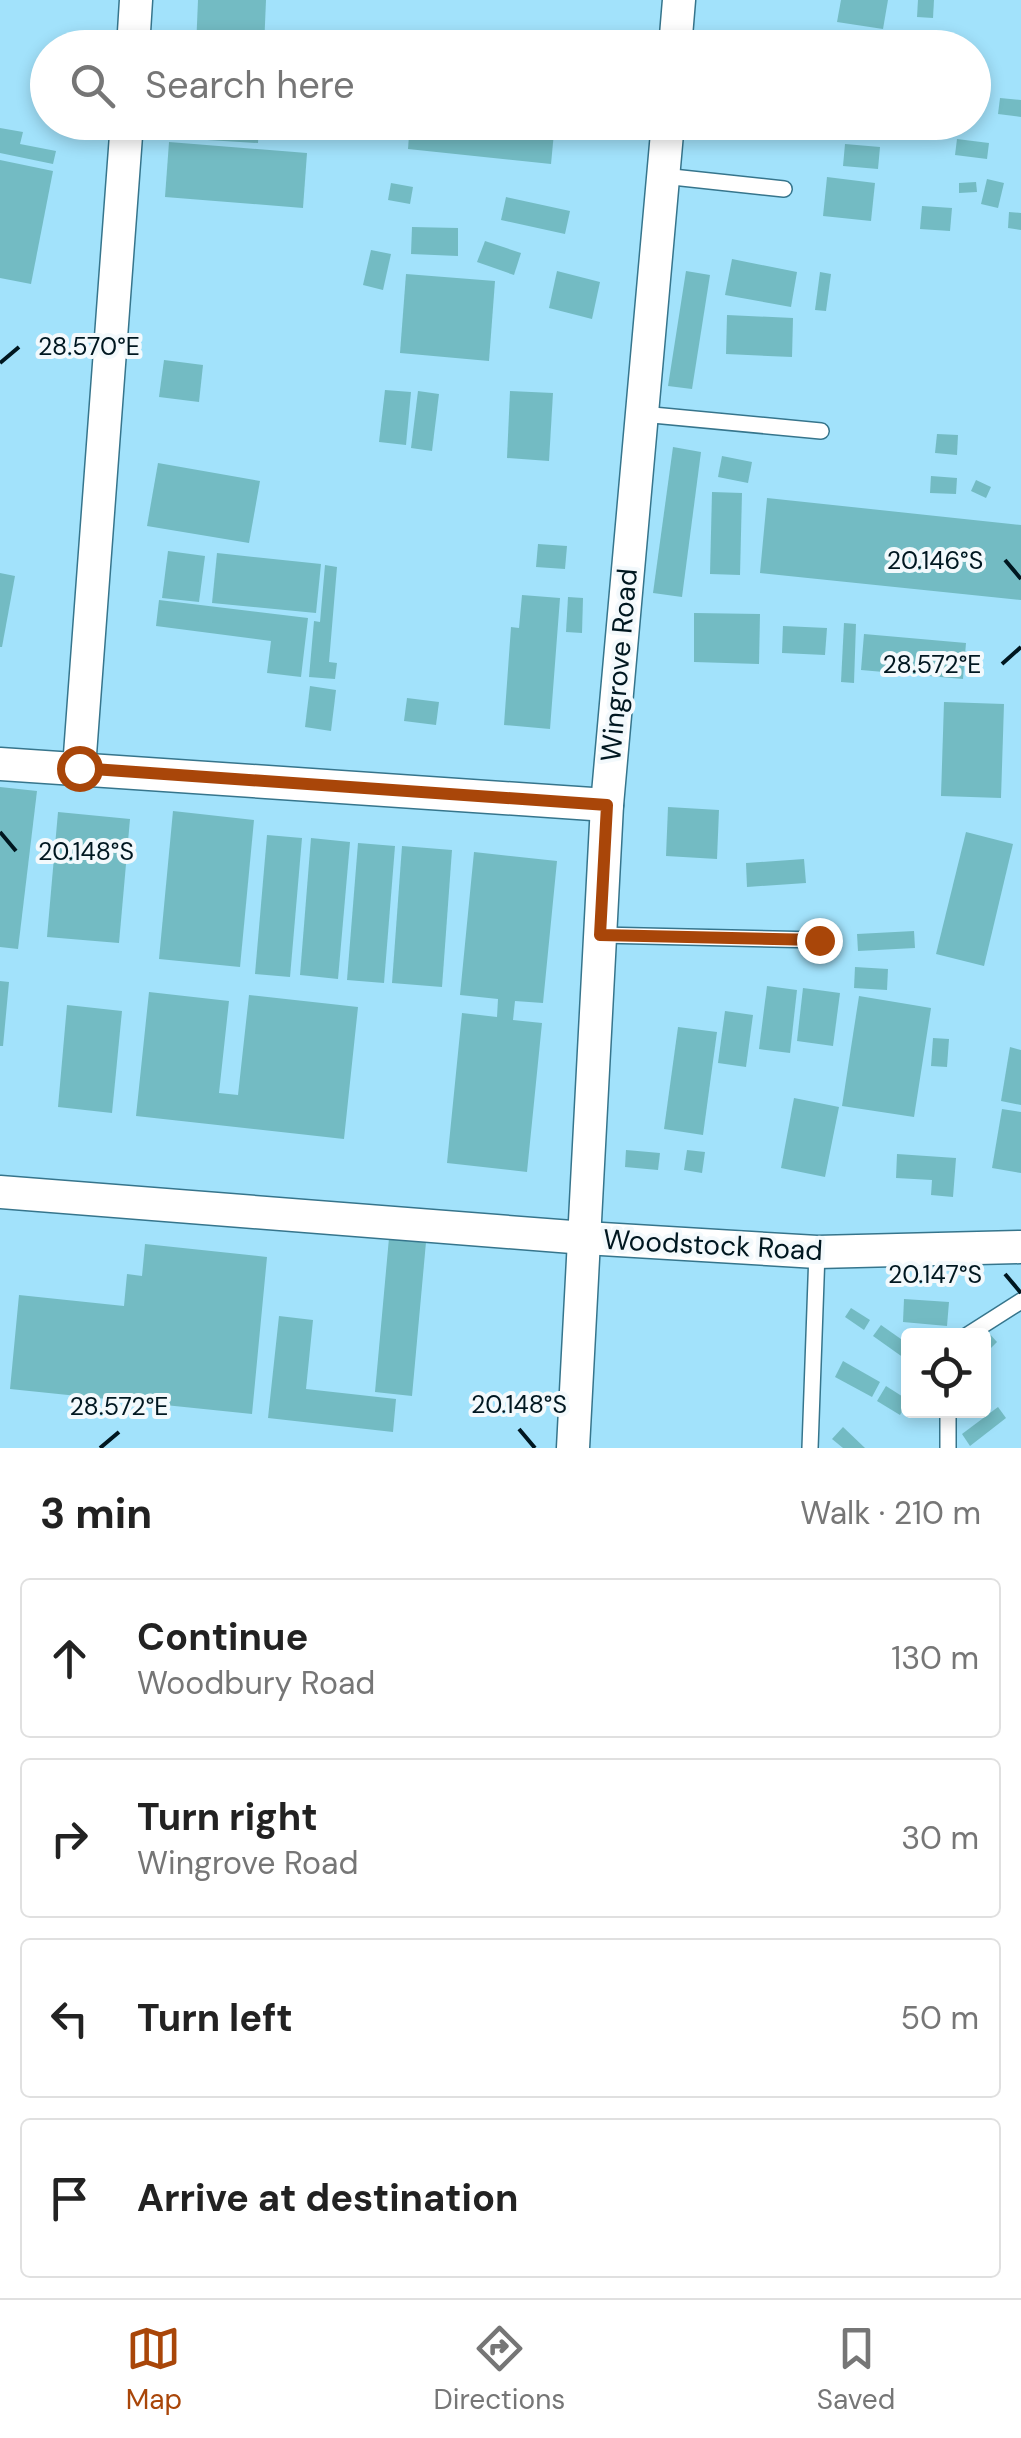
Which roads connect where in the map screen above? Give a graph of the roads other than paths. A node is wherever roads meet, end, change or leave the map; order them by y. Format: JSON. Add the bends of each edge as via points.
{"nodes":[{"id":1,"x":136,"y":0,"type":"edge"},
{"id":2,"x":680,"y":0,"type":"edge"},
{"id":3,"x":134,"y":30,"type":"edge"},
{"id":4,"x":677,"y":30,"type":"edge"},
{"id":5,"x":126,"y":140,"type":"edge"},
{"id":6,"x":667,"y":140,"type":"edge"},
{"id":7,"x":664,"y":176,"type":"junction"},
{"id":8,"x":784,"y":189,"type":"dead end"},
{"id":9,"x":642,"y":414,"type":"junction"},
{"id":10,"x":821,"y":431,"type":"dead end"},
{"id":11,"x":0,"y":764,"type":"edge"},
{"id":12,"x":79,"y":768,"type":"junction"},
{"id":13,"x":607,"y":805,"type":"junction"},
{"id":14,"x":600,"y":935,"type":"junction"},
{"id":15,"x":819,"y":940,"type":"dead end"},
{"id":16,"x":0,"y":1192,"type":"edge"},
{"id":17,"x":586,"y":1238,"type":"junction"},
{"id":18,"x":1021,"y":1247,"type":"edge"},
{"id":19,"x":817,"y":1252,"type":"junction"},
{"id":20,"x":1021,"y":1301,"type":"edge"},
{"id":21,"x":979,"y":1328,"type":"edge"},
{"id":22,"x":948,"y":1418,"type":"edge"},
{"id":23,"x":573,"y":1448,"type":"edge"},
{"id":24,"x":810,"y":1448,"type":"edge"},
{"id":25,"x":948,"y":1448,"type":"edge"}],
"edges":[{"from":1,"to":3,"type":"street"},
{"from":2,"to":4,"type":"street"},
{"from":5,"to":12,"type":"street"},
{"from":6,"to":7,"type":"street","name":"Wingrove Road"},
{"from":7,"to":8,"type":"lane"},
{"from":7,"to":9,"type":"street","name":"Wingrove Road"},
{"from":9,"to":10,"type":"lane"},
{"from":9,"to":13,"type":"street","name":"Wingrove Road"},
{"from":11,"to":12,"type":"street"},
{"from":12,"to":13,"type":"street"},
{"from":13,"to":14,"type":"street","name":"Wingrove Road"},
{"from":14,"to":15,"type":"lane"},
{"from":14,"to":17,"type":"street","name":"Wingrove Road"},
{"from":16,"to":17,"type":"street","name":"Woodstock Road"},
{"from":17,"to":19,"type":"street","name":"Woodstock Road"},
{"from":17,"to":23,"type":"street","name":"Wingrove Road"},
{"from":18,"to":19,"type":"street","name":"Woodstock Road"},
{"from":19,"to":24,"type":"lane"},
{"from":20,"to":21,"type":"lane"},
{"from":22,"to":25,"type":"lane"}]}
